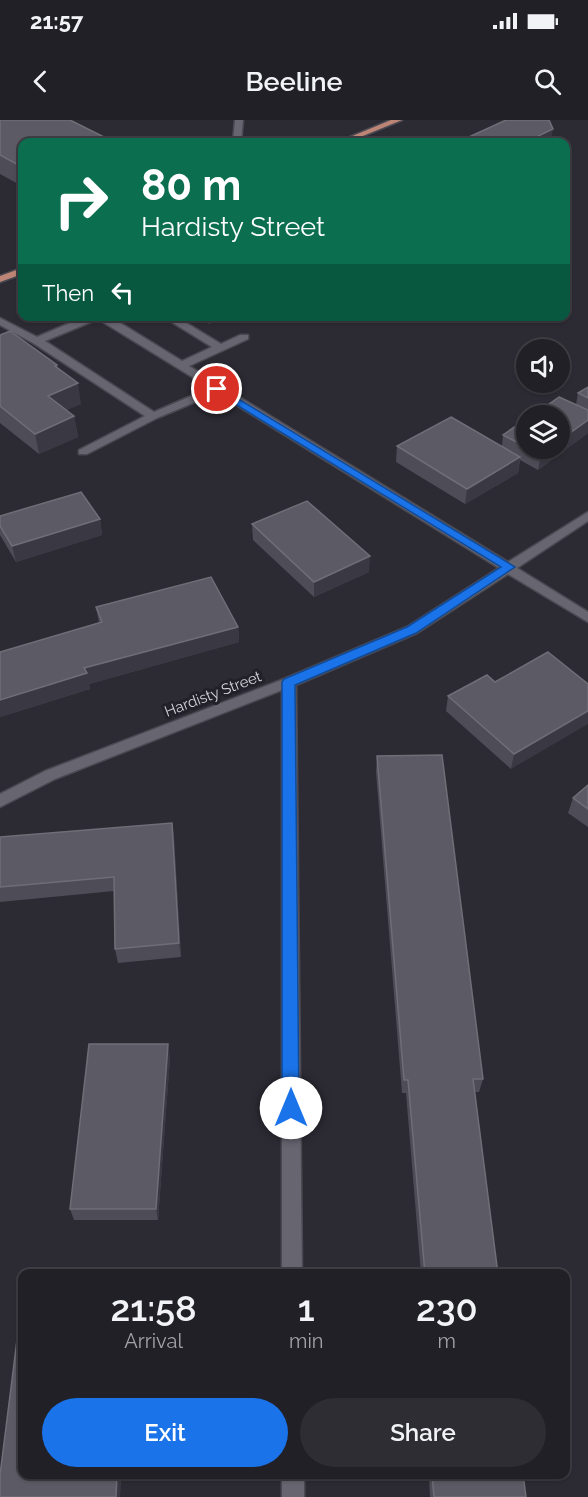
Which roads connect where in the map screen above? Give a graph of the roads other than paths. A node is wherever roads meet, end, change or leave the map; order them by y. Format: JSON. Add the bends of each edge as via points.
{"nodes":[{"id":1,"x":238,"y":120,"type":"edge"},
{"id":2,"x":398,"y":120,"type":"edge"},
{"id":3,"x":237,"y":138,"type":"edge"},
{"id":4,"x":352,"y":138,"type":"edge"},
{"id":5,"x":18,"y":272,"type":"edge"},
{"id":6,"x":0,"y":279,"type":"edge"},
{"id":7,"x":84,"y":321,"type":"edge"},
{"id":8,"x":109,"y":321,"type":"edge"},
{"id":9,"x":175,"y":321,"type":"edge"},
{"id":10,"x":2,"y":323,"type":"edge"},
{"id":11,"x":244,"y":337,"type":"dead end"},
{"id":12,"x":37,"y":341,"type":"junction"},
{"id":13,"x":219,"y":347,"type":"junction"},
{"id":14,"x":180,"y":366,"type":"junction"},
{"id":15,"x":217,"y":389,"type":"junction"},
{"id":16,"x":153,"y":416,"type":"junction"},
{"id":17,"x":83,"y":452,"type":"dead end"},
{"id":18,"x":588,"y":516,"type":"edge"},
{"id":19,"x":509,"y":567,"type":"junction"},
{"id":20,"x":588,"y":618,"type":"edge"},
{"id":21,"x":289,"y":682,"type":"junction"},
{"id":22,"x":0,"y":801,"type":"edge"},
{"id":23,"x":292,"y":1269,"type":"edge"},
{"id":24,"x":293,"y":1479,"type":"edge"},
{"id":25,"x":293,"y":1497,"type":"edge"}],
"edges":[{"from":1,"to":3,"type":"street"},
{"from":2,"to":4,"type":"main road"},
{"from":5,"to":6,"type":"main road"},
{"from":7,"to":12,"type":"street"},
{"from":8,"to":14,"type":"street"},
{"from":9,"to":13,"type":"street"},
{"from":10,"to":12,"type":"street"},
{"from":11,"to":13,"type":"street"},
{"from":12,"to":16,"type":"street"},
{"from":13,"to":14,"type":"street"},
{"from":14,"to":15,"type":"street"},
{"from":15,"to":16,"type":"street"},
{"from":15,"to":19,"type":"street"},
{"from":16,"to":17,"type":"street"},
{"from":18,"to":19,"type":"street","name":"Hardisty Street"},
{"from":19,"to":20,"type":"street"},
{"from":19,"to":21,"type":"street","name":"Hardisty Street","via":[[412,630]]},
{"from":21,"to":22,"type":"street","name":"Hardisty Street","via":[[50,775]]},
{"from":21,"to":23,"type":"street"},
{"from":24,"to":25,"type":"street"}]}
